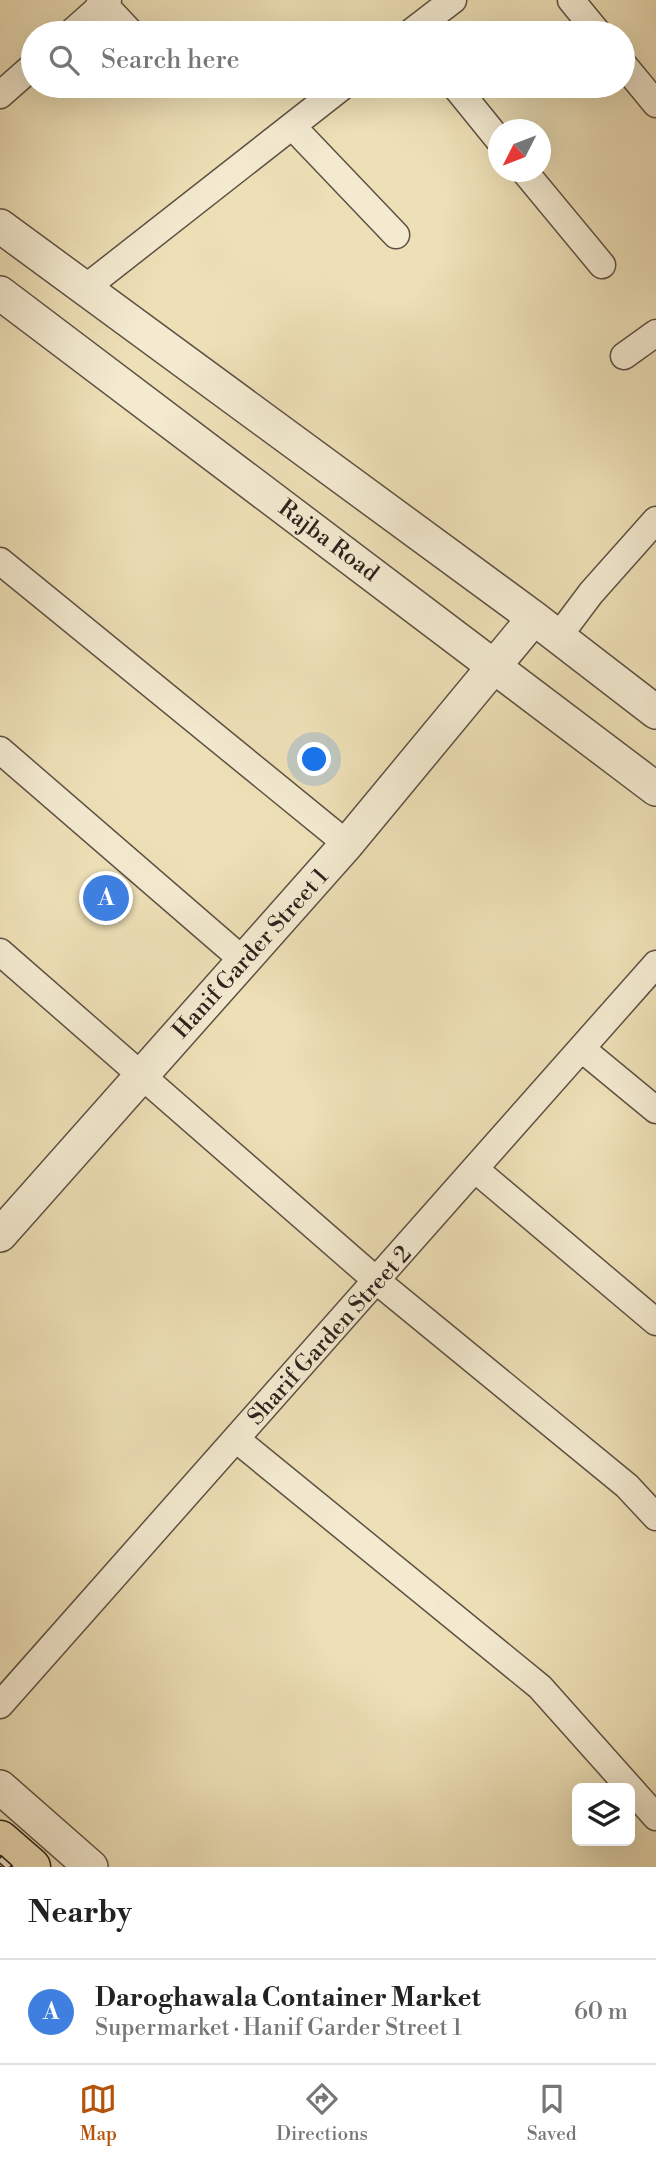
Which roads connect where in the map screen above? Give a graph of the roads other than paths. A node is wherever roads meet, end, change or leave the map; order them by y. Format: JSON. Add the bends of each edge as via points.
{"nodes":[{"id":1,"x":453,"y":0,"type":"edge"},
{"id":2,"x":571,"y":0,"type":"edge"},
{"id":3,"x":104,"y":1,"type":"edge"},
{"id":4,"x":83,"y":21,"type":"edge"},
{"id":5,"x":121,"y":21,"type":"edge"},
{"id":6,"x":426,"y":21,"type":"edge"},
{"id":7,"x":588,"y":21,"type":"edge"},
{"id":8,"x":21,"y":77,"type":"edge"},
{"id":9,"x":635,"y":79,"type":"edge"},
{"id":10,"x":0,"y":95,"type":"edge"},
{"id":11,"x":328,"y":98,"type":"edge"},
{"id":12,"x":465,"y":98,"type":"edge"},
{"id":13,"x":656,"y":104,"type":"edge"},
{"id":14,"x":292,"y":126,"type":"junction"},
{"id":15,"x":488,"y":126,"type":"edge"},
{"id":16,"x":533,"y":182,"type":"edge"},
{"id":17,"x":0,"y":226,"type":"edge"},
{"id":18,"x":396,"y":235,"type":"dead end"},
{"id":19,"x":601,"y":265,"type":"dead end"},
{"id":20,"x":84,"y":289,"type":"junction"},
{"id":21,"x":0,"y":293,"type":"edge"},
{"id":22,"x":656,"y":333,"type":"edge"},
{"id":23,"x":624,"y":356,"type":"dead end"},
{"id":24,"x":656,"y":520,"type":"edge"},
{"id":25,"x":0,"y":561,"type":"edge"},
{"id":26,"x":546,"y":627,"type":"junction"},
{"id":27,"x":495,"y":666,"type":"junction"},
{"id":28,"x":656,"y":712,"type":"edge"},
{"id":29,"x":0,"y":750,"type":"edge"},
{"id":30,"x":656,"y":789,"type":"edge"},
{"id":31,"x":347,"y":844,"type":"junction"},
{"id":32,"x":0,"y":952,"type":"edge"},
{"id":33,"x":244,"y":961,"type":"junction"},
{"id":34,"x":656,"y":964,"type":"edge"},
{"id":35,"x":582,"y":1049,"type":"junction"},
{"id":36,"x":143,"y":1074,"type":"junction"},
{"id":37,"x":656,"y":1110,"type":"edge"},
{"id":38,"x":476,"y":1170,"type":"junction"},
{"id":39,"x":3,"y":1226,"type":"edge"},
{"id":40,"x":377,"y":1281,"type":"junction"},
{"id":41,"x":656,"y":1322,"type":"edge"},
{"id":42,"x":236,"y":1439,"type":"junction"},
{"id":43,"x":656,"y":1517,"type":"edge"},
{"id":44,"x":0,"y":1705,"type":"edge"},
{"id":45,"x":0,"y":1787,"type":"edge"},
{"id":46,"x":656,"y":1817,"type":"edge"},
{"id":47,"x":0,"y":1840,"type":"edge"},
{"id":48,"x":31,"y":1867,"type":"edge"},
{"id":49,"x":91,"y":1867,"type":"edge"}],
"edges":[{"from":1,"to":6,"type":"street"},
{"from":2,"to":7,"type":"street"},
{"from":3,"to":4,"type":"street"},
{"from":3,"to":5,"type":"street"},
{"from":8,"to":10,"type":"street"},
{"from":9,"to":13,"type":"street"},
{"from":11,"to":14,"type":"street"},
{"from":12,"to":15,"type":"street"},
{"from":14,"to":18,"type":"street"},
{"from":14,"to":20,"type":"street"},
{"from":16,"to":19,"type":"street"},
{"from":17,"to":20,"type":"street"},
{"from":20,"to":26,"type":"street"},
{"from":21,"to":27,"type":"street","name":"Rajba Road"},
{"from":22,"to":23,"type":"street"},
{"from":24,"to":26,"type":"street","via":[[591,593]]},
{"from":25,"to":31,"type":"street"},
{"from":26,"to":27,"type":"street","name":"Hanif Garder Street 1"},
{"from":26,"to":28,"type":"street"},
{"from":27,"to":30,"type":"street","name":"Rajba Road"},
{"from":27,"to":31,"type":"street","name":"Hanif Garder Street 1"},
{"from":29,"to":33,"type":"street"},
{"from":31,"to":33,"type":"street","name":"Hanif Garder Street 1"},
{"from":32,"to":36,"type":"street"},
{"from":33,"to":36,"type":"street","name":"Hanif Garder Street 1"},
{"from":34,"to":35,"type":"street","name":"Sharif Garden Street 2"},
{"from":35,"to":37,"type":"street"},
{"from":35,"to":38,"type":"street","name":"Sharif Garden Street 2"},
{"from":36,"to":39,"type":"street","name":"Hanif Garder Street 1"},
{"from":36,"to":40,"type":"street"},
{"from":38,"to":40,"type":"street","name":"Sharif Garden Street 2"},
{"from":38,"to":41,"type":"street"},
{"from":40,"to":42,"type":"street","name":"Sharif Garden Street 2"},
{"from":40,"to":43,"type":"street","via":[[627,1486]]},
{"from":42,"to":44,"type":"street","name":"Sharif Garden Street 2"},
{"from":42,"to":46,"type":"street","via":[[540,1687]]},
{"from":45,"to":49,"type":"street"},
{"from":47,"to":48,"type":"main road"}]}
